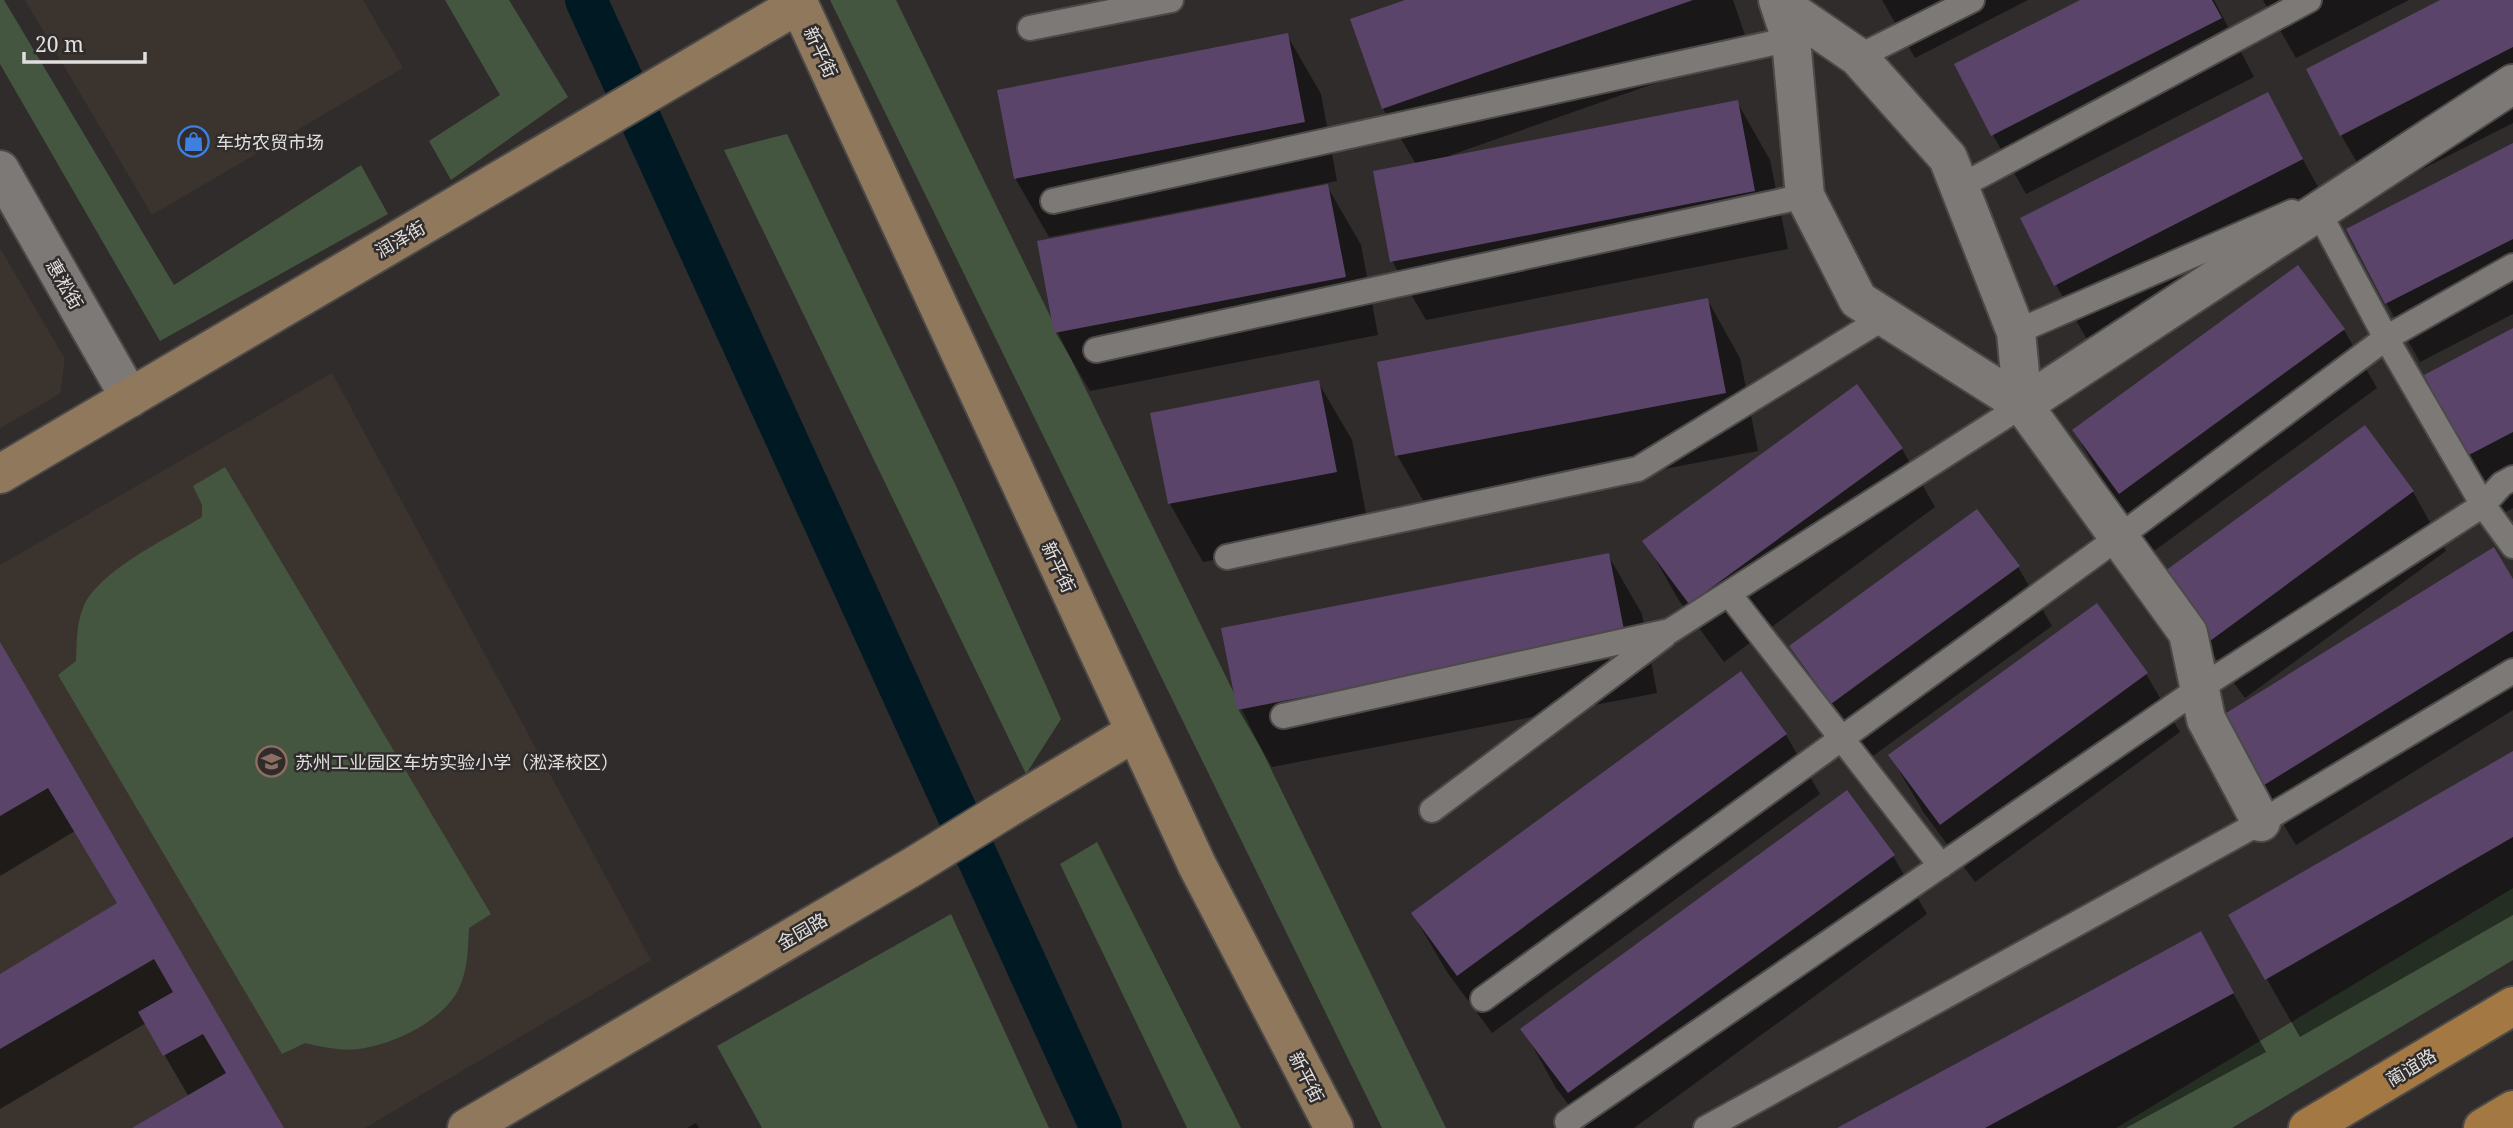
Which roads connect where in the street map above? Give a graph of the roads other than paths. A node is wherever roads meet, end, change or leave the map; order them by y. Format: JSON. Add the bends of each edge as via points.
{"nodes":[{"id":1,"x":1171,"y":0,"type":"edge"},
{"id":2,"x":1972,"y":0,"type":"edge"},
{"id":3,"x":2309,"y":0,"type":"edge"},
{"id":4,"x":798,"y":2,"type":"edge"},
{"id":5,"x":1779,"y":2,"type":"edge"},
{"id":6,"x":1030,"y":29,"type":"dead end"},
{"id":7,"x":1791,"y":39,"type":"junction"},
{"id":8,"x":1858,"y":57,"type":"junction"},
{"id":9,"x":2513,"y":84,"type":"edge"},
{"id":10,"x":0,"y":170,"type":"edge"},
{"id":11,"x":2367,"y":180,"type":"junction"},
{"id":12,"x":1959,"y":187,"type":"junction"},
{"id":13,"x":1805,"y":196,"type":"junction"},
{"id":14,"x":1053,"y":201,"type":"dead end"},
{"id":15,"x":2318,"y":211,"type":"junction"},
{"id":16,"x":2513,"y":266,"type":"edge"},
{"id":17,"x":1885,"y":317,"type":"junction"},
{"id":18,"x":2016,"y":332,"type":"junction"},
{"id":19,"x":2386,"y":338,"type":"junction"},
{"id":20,"x":1096,"y":350,"type":"dead end"},
{"id":21,"x":130,"y":398,"type":"junction"},
{"id":22,"x":2023,"y":405,"type":"junction"},
{"id":23,"x":0,"y":474,"type":"edge"},
{"id":24,"x":2513,"y":478,"type":"edge"},
{"id":25,"x":2483,"y":505,"type":"junction"},
{"id":26,"x":2119,"y":537,"type":"junction"},
{"id":27,"x":2513,"y":546,"type":"edge"},
{"id":28,"x":1227,"y":557,"type":"dead end"},
{"id":29,"x":1729,"y":594,"type":"junction"},
{"id":30,"x":1671,"y":631,"type":"junction"},
{"id":31,"x":2513,"y":671,"type":"edge"},
{"id":32,"x":2200,"y":688,"type":"junction"},
{"id":33,"x":1283,"y":716,"type":"dead end"},
{"id":34,"x":1136,"y":732,"type":"junction"},
{"id":35,"x":1842,"y":738,"type":"junction"},
{"id":36,"x":1432,"y":810,"type":"dead end"},
{"id":37,"x":2261,"y":822,"type":"junction"},
{"id":38,"x":1941,"y":866,"type":"junction"},
{"id":39,"x":1483,"y":999,"type":"dead end"},
{"id":40,"x":2513,"y":1006,"type":"edge"},
{"id":41,"x":2513,"y":1110,"type":"edge"},
{"id":42,"x":1567,"y":1122,"type":"dead end"},
{"id":43,"x":467,"y":1128,"type":"edge"},
{"id":44,"x":1334,"y":1128,"type":"edge"},
{"id":45,"x":1706,"y":1128,"type":"edge"},
{"id":46,"x":2308,"y":1128,"type":"edge"},
{"id":47,"x":2483,"y":1128,"type":"edge"}],
"edges":[{"from":1,"to":6,"type":"lane"},
{"from":2,"to":8,"type":"lane"},
{"from":3,"to":12,"type":"lane"},
{"from":4,"to":21,"type":"street","name":"润泽街"},
{"from":4,"to":34,"type":"street","name":"新平街"},
{"from":5,"to":7,"type":"street"},
{"from":5,"to":8,"type":"street"},
{"from":7,"to":13,"type":"street"},
{"from":7,"to":14,"type":"lane"},
{"from":8,"to":12,"type":"street","via":[[1948,158]]},
{"from":9,"to":11,"type":"street"},
{"from":10,"to":21,"type":"street","name":"惠淞街"},
{"from":11,"to":15,"type":"street"},
{"from":11,"to":18,"type":"lane"},
{"from":12,"to":18,"type":"street"},
{"from":13,"to":17,"type":"street","via":[[1857,300]]},
{"from":13,"to":20,"type":"lane"},
{"from":15,"to":19,"type":"lane"},
{"from":15,"to":22,"type":"street"},
{"from":16,"to":19,"type":"lane"},
{"from":17,"to":22,"type":"street"},
{"from":17,"to":28,"type":"lane","via":[[1639,469]]},
{"from":18,"to":22,"type":"street"},
{"from":19,"to":25,"type":"lane"},
{"from":19,"to":26,"type":"lane"},
{"from":21,"to":23,"type":"street","name":"润泽街"},
{"from":22,"to":26,"type":"street"},
{"from":22,"to":29,"type":"lane"},
{"from":24,"to":25,"type":"lane"},
{"from":25,"to":27,"type":"lane"},
{"from":25,"to":32,"type":"lane"},
{"from":26,"to":32,"type":"street","via":[[2188,633]]},
{"from":26,"to":35,"type":"lane"},
{"from":29,"to":30,"type":"lane"},
{"from":29,"to":35,"type":"lane"},
{"from":30,"to":33,"type":"lane"},
{"from":30,"to":36,"type":"lane"},
{"from":31,"to":37,"type":"lane"},
{"from":32,"to":37,"type":"street","via":[[2206,719]]},
{"from":32,"to":38,"type":"lane"},
{"from":34,"to":43,"type":"street","name":"金园路"},
{"from":34,"to":44,"type":"street","name":"新平街","via":[[1197,865]]},
{"from":35,"to":38,"type":"lane"},
{"from":35,"to":39,"type":"lane"},
{"from":37,"to":45,"type":"lane"},
{"from":38,"to":42,"type":"lane"},
{"from":40,"to":46,"type":"main road","name":"蔺谊路"},
{"from":41,"to":47,"type":"main road"}]}
